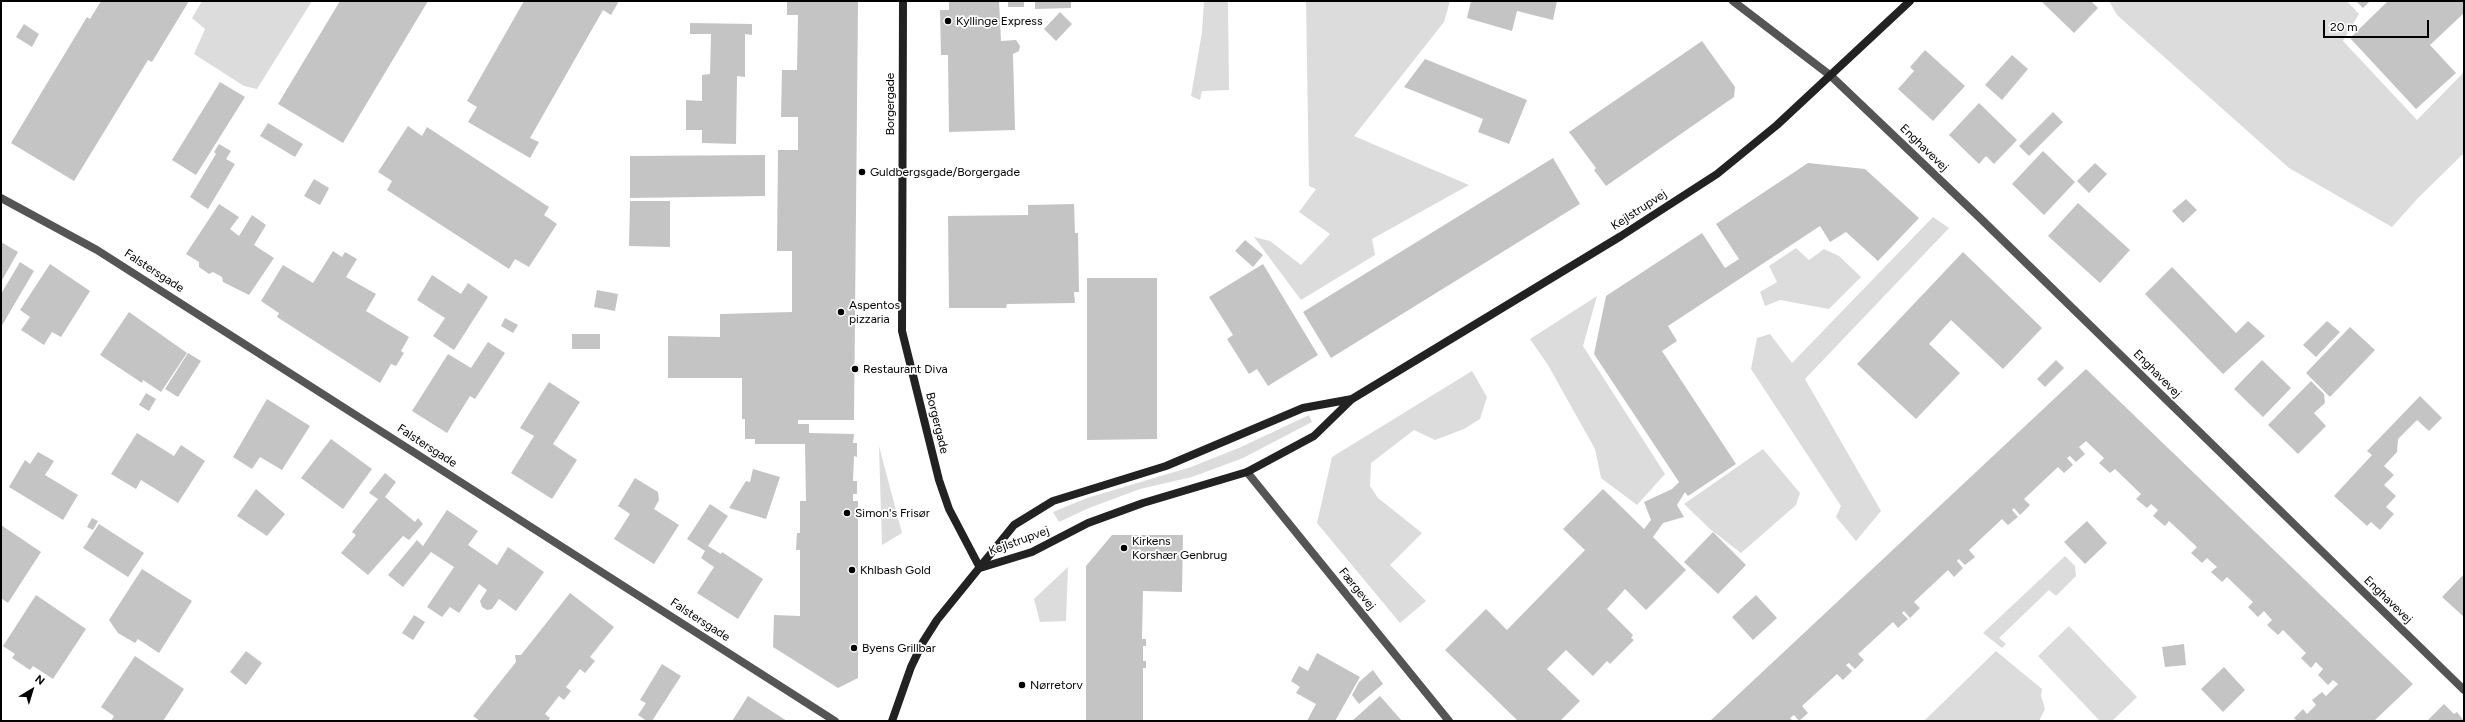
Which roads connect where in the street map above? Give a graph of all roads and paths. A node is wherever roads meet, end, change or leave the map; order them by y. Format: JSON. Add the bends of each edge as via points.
{"nodes":[{"id":1,"x":903,"y":1,"type":"edge"},
{"id":2,"x":1733,"y":1,"type":"edge"},
{"id":3,"x":1910,"y":1,"type":"edge"},
{"id":4,"x":1831,"y":76,"type":"junction"},
{"id":5,"x":1,"y":198,"type":"edge"},
{"id":6,"x":1352,"y":399,"type":"junction"},
{"id":7,"x":1247,"y":472,"type":"junction"},
{"id":8,"x":980,"y":568,"type":"junction"},
{"id":9,"x":2464,"y":690,"type":"edge"},
{"id":10,"x":835,"y":721,"type":"edge"},
{"id":11,"x":892,"y":721,"type":"edge"},
{"id":12,"x":1449,"y":721,"type":"edge"}],
"edges":[{"from":1,"to":8,"type":"street","name":"Borgergade","via":[[902,331],[939,480],[949,509]]},
{"from":2,"to":4,"type":"street","name":"Enghavevej"},
{"from":3,"to":4,"type":"street","name":"Kejlstrupvej"},
{"from":4,"to":6,"type":"street","name":"Kejlstrupvej","via":[[1717,174],[1621,236]]},
{"from":4,"to":9,"type":"street","name":"Enghavevej","via":[[2062,297]]},
{"from":5,"to":10,"type":"street","name":"Falstersgade","via":[[97,250]]},
{"from":6,"to":7,"type":"street","name":"Kejlstrupvej","via":[[1314,436]]},
{"from":6,"to":8,"type":"street","name":"Kejlstrupvej","via":[[1302,408],[1166,466],[1052,501],[1014,525]]},
{"from":7,"to":8,"type":"street","name":"Kejlstrupvej","via":[[1143,503],[1088,523],[1032,552]]},
{"from":7,"to":12,"type":"street","name":"Færgevej"},
{"from":8,"to":11,"type":"street","via":[[937,620],[923,642],[911,667]]}]}
